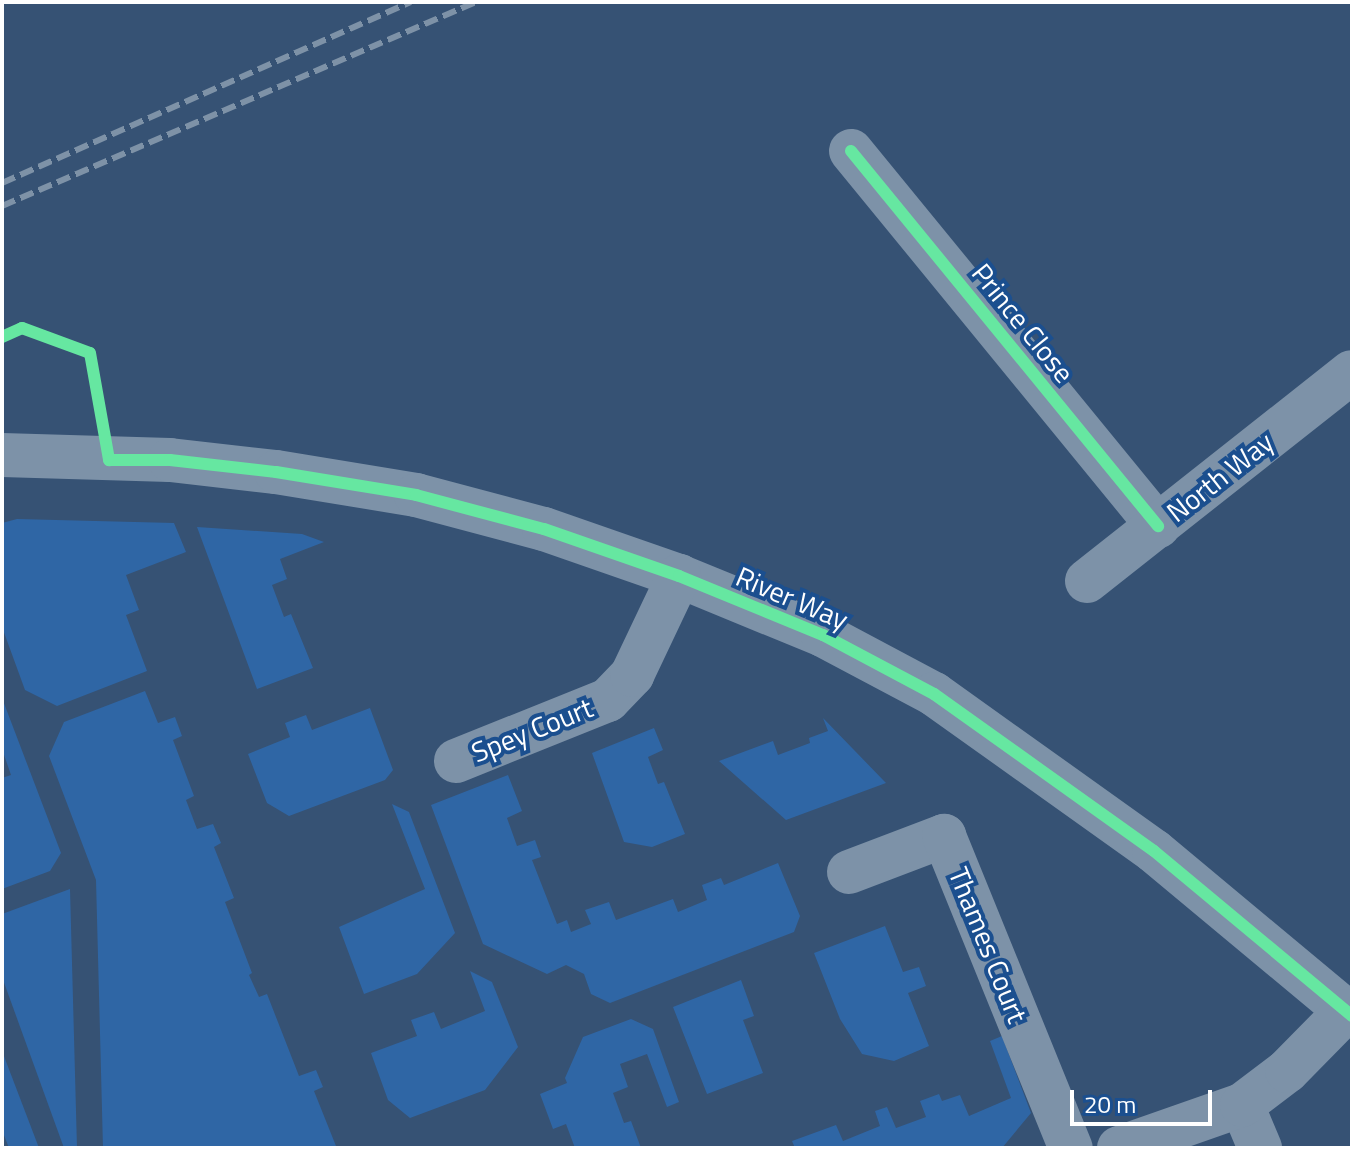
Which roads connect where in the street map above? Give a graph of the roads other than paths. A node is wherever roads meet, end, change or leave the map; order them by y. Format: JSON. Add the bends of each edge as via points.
{"nodes":[{"id":1,"x":851,"y":151,"type":"dead end"},
{"id":2,"x":1352,"y":372,"type":"edge"},
{"id":3,"x":2,"y":455,"type":"edge"},
{"id":4,"x":1158,"y":526,"type":"junction"},
{"id":5,"x":679,"y":576,"type":"junction"},
{"id":6,"x":1087,"y":581,"type":"dead end"},
{"id":7,"x":456,"y":761,"type":"dead end"},
{"id":8,"x":849,"y":872,"type":"dead end"},
{"id":9,"x":1349,"y":1013,"type":"edge"},
{"id":10,"x":1242,"y":1105,"type":"junction"},
{"id":11,"x":1071,"y":1148,"type":"edge"},
{"id":12,"x":1119,"y":1148,"type":"edge"},
{"id":13,"x":1260,"y":1148,"type":"edge"}],
"edges":[{"from":1,"to":4,"type":"street","name":"Prince Close"},
{"from":2,"to":4,"type":"street","name":"North Way"},
{"from":3,"to":5,"type":"street","name":"River Way","via":[[170,460],[416,495],[544,529]]},
{"from":4,"to":6,"type":"street","name":"North Way"},
{"from":5,"to":7,"type":"street","name":"Spey Court","via":[[632,675],[608,700]]},
{"from":5,"to":9,"type":"street","name":"River Way","via":[[823,635],[934,694],[1154,851]]},
{"from":8,"to":11,"type":"street","name":"Thames Court","via":[[944,836]]},
{"from":9,"to":10,"type":"street"},
{"from":10,"to":12,"type":"street"},
{"from":10,"to":13,"type":"street"}]}
